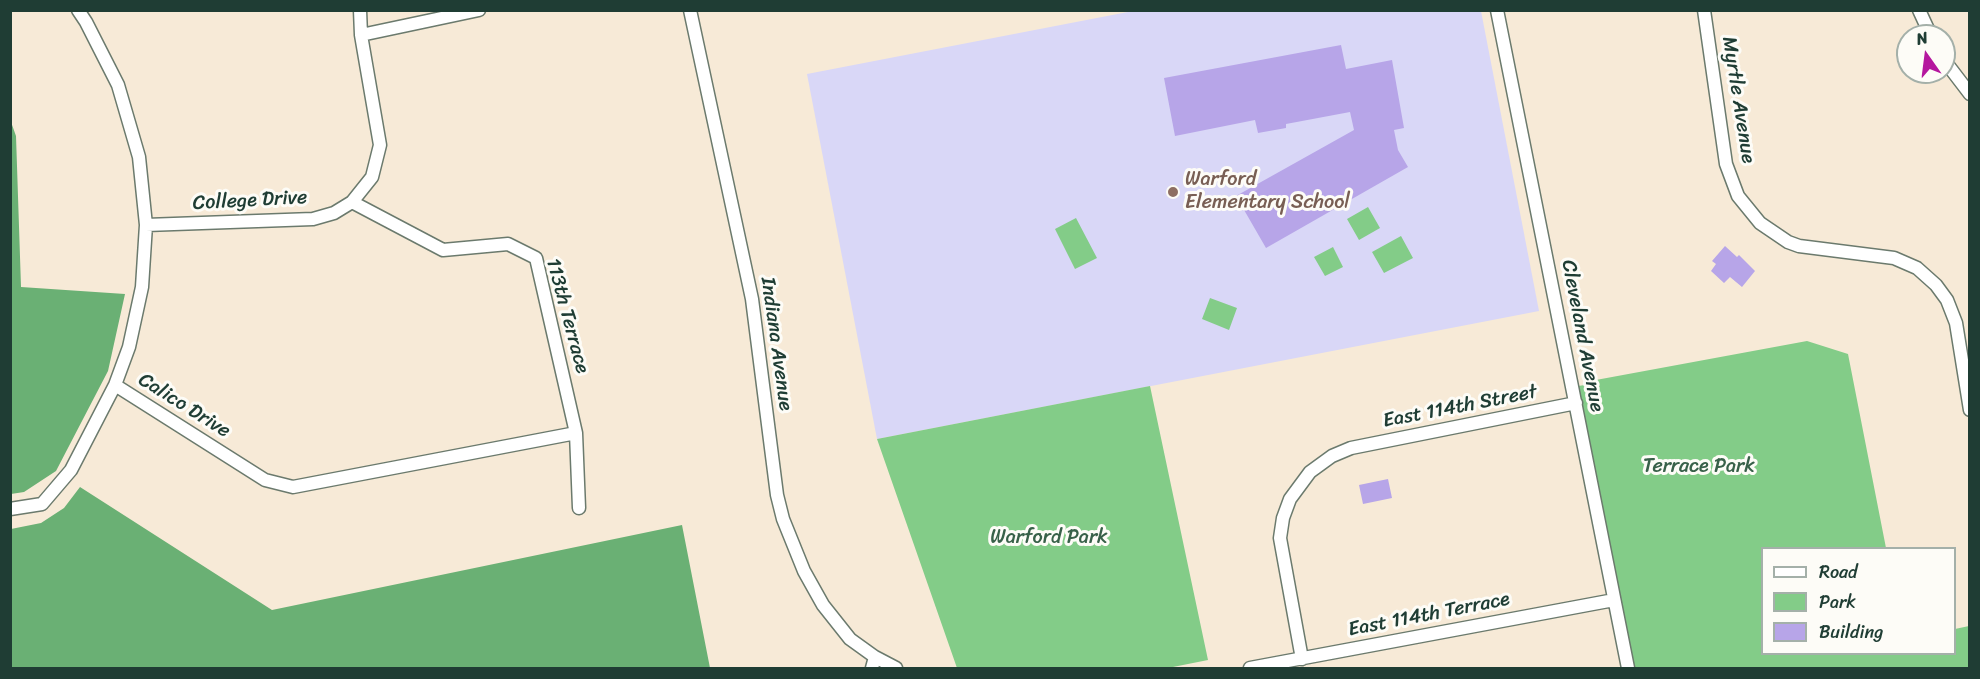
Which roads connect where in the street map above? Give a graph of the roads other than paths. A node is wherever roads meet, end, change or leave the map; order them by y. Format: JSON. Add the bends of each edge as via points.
{"nodes":[{"id":1,"x":78,"y":10,"type":"edge"},
{"id":2,"x":360,"y":10,"type":"edge"},
{"id":3,"x":479,"y":10,"type":"edge"},
{"id":4,"x":690,"y":10,"type":"edge"},
{"id":5,"x":1497,"y":10,"type":"edge"},
{"id":6,"x":1704,"y":10,"type":"edge"},
{"id":7,"x":1919,"y":10,"type":"edge"},
{"id":8,"x":1925,"y":24,"type":"edge"},
{"id":9,"x":361,"y":34,"type":"junction"},
{"id":10,"x":1956,"y":76,"type":"edge"},
{"id":11,"x":1970,"y":94,"type":"edge"},
{"id":12,"x":352,"y":202,"type":"junction"},
{"id":13,"x":146,"y":225,"type":"junction"},
{"id":14,"x":115,"y":386,"type":"junction"},
{"id":15,"x":1576,"y":403,"type":"junction"},
{"id":16,"x":1970,"y":410,"type":"edge"},
{"id":17,"x":576,"y":433,"type":"junction"},
{"id":18,"x":579,"y":508,"type":"dead end"},
{"id":19,"x":10,"y":509,"type":"edge"},
{"id":20,"x":1614,"y":600,"type":"junction"},
{"id":21,"x":1302,"y":659,"type":"junction"},
{"id":22,"x":874,"y":663,"type":"edge"},
{"id":23,"x":896,"y":669,"type":"edge"},
{"id":24,"x":1250,"y":669,"type":"edge"},
{"id":25,"x":1628,"y":669,"type":"edge"}],
"edges":[{"from":1,"to":13,"type":"street","name":"Calico Drive","via":[[118,85],[139,157]]},
{"from":2,"to":9,"type":"street"},
{"from":3,"to":9,"type":"street"},
{"from":4,"to":22,"type":"street","name":"Indiana Avenue","via":[[752,299],[783,519],[823,605]]},
{"from":5,"to":15,"type":"street","name":"Cleveland Avenue"},
{"from":6,"to":16,"type":"street","name":"Myrtle Avenue","via":[[1726,164],[1738,196],[1760,223],[1788,242],[1894,258],[1917,268],[1936,285],[1956,323]]},
{"from":7,"to":8,"type":"street"},
{"from":9,"to":12,"type":"street","via":[[380,146],[372,177]]},
{"from":10,"to":11,"type":"street"},
{"from":12,"to":13,"type":"street","name":"College Drive","via":[[313,219]]},
{"from":12,"to":17,"type":"street","name":"113th Terrace","via":[[442,250],[508,244],[536,258]]},
{"from":13,"to":14,"type":"street","name":"Calico Drive","via":[[142,287],[129,347]]},
{"from":14,"to":17,"type":"street","name":"Calico Drive","via":[[265,480],[293,487]]},
{"from":14,"to":19,"type":"street","via":[[71,470],[42,504]]},
{"from":15,"to":20,"type":"street","name":"Cleveland Avenue"},
{"from":15,"to":21,"type":"street","name":"East 114th Street","via":[[1351,448],[1310,472],[1290,499],[1281,538]]},
{"from":17,"to":18,"type":"street","name":"113th Terrace"},
{"from":20,"to":21,"type":"street","name":"East 114th Terrace"},
{"from":20,"to":25,"type":"street","name":"Cleveland Avenue"},
{"from":21,"to":24,"type":"street","name":"East 114th Terrace"},
{"from":22,"to":23,"type":"street"}]}
